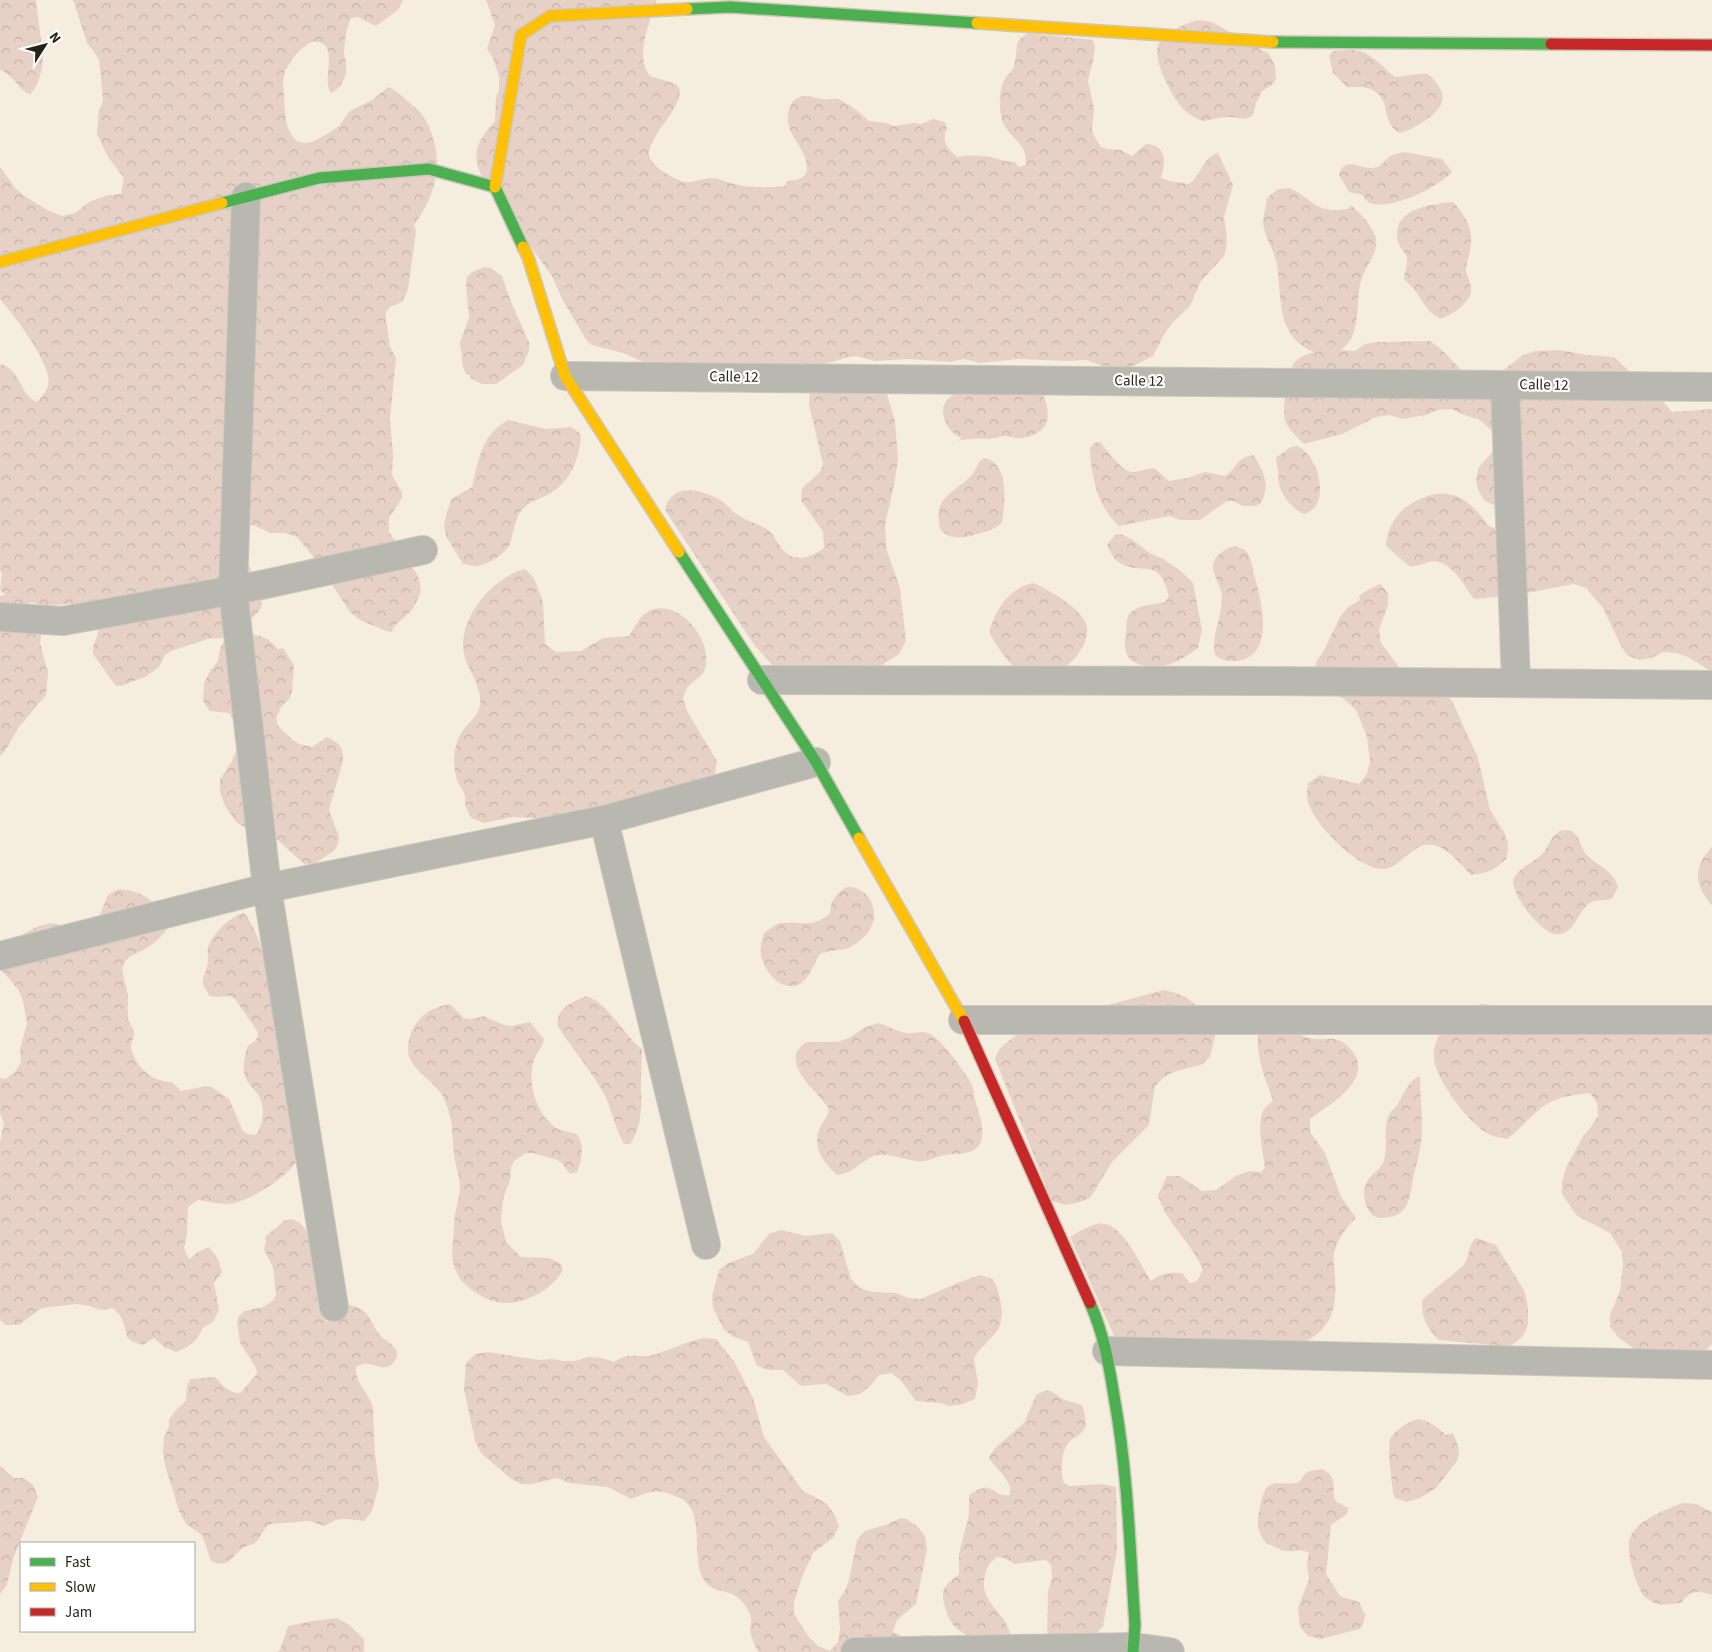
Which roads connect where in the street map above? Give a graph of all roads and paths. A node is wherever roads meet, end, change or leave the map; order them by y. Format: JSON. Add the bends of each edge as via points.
{"nodes":[{"id":1,"x":1712,"y":46,"type":"edge"},
{"id":2,"x":495,"y":187,"type":"junction"},
{"id":3,"x":246,"y":197,"type":"junction"},
{"id":4,"x":0,"y":262,"type":"edge"},
{"id":5,"x":565,"y":376,"type":"junction"},
{"id":6,"x":1505,"y":385,"type":"junction"},
{"id":7,"x":1712,"y":387,"type":"edge"},
{"id":8,"x":423,"y":550,"type":"dead end"},
{"id":9,"x":233,"y":590,"type":"junction"},
{"id":10,"x":0,"y":617,"type":"edge"},
{"id":11,"x":762,"y":680,"type":"junction"},
{"id":12,"x":1516,"y":683,"type":"junction"},
{"id":13,"x":1712,"y":685,"type":"edge"},
{"id":14,"x":816,"y":762,"type":"junction"},
{"id":15,"x":604,"y":820,"type":"junction"},
{"id":16,"x":267,"y":888,"type":"junction"},
{"id":17,"x":0,"y":956,"type":"edge"},
{"id":18,"x":963,"y":1020,"type":"junction"},
{"id":19,"x":1712,"y":1020,"type":"edge"},
{"id":20,"x":706,"y":1245,"type":"dead end"},
{"id":21,"x":334,"y":1307,"type":"dead end"},
{"id":22,"x":1107,"y":1351,"type":"junction"},
{"id":23,"x":1712,"y":1365,"type":"edge"},
{"id":24,"x":1133,"y":1650,"type":"edge"},
{"id":25,"x":855,"y":1652,"type":"edge"},
{"id":26,"x":1170,"y":1652,"type":"edge"}],
"edges":[{"from":1,"to":2,"type":"street","via":[[1254,42],[730,6],[550,16],[520,35]]},
{"from":2,"to":3,"type":"street","via":[[429,170],[319,178]]},
{"from":2,"to":5,"type":"street","via":[[528,256]]},
{"from":3,"to":4,"type":"street"},
{"from":3,"to":9,"type":"street"},
{"from":5,"to":6,"type":"street","name":"Calle 12"},
{"from":5,"to":11,"type":"street"},
{"from":6,"to":7,"type":"street","name":"Calle 12"},
{"from":6,"to":12,"type":"street"},
{"from":8,"to":9,"type":"street"},
{"from":9,"to":10,"type":"street","via":[[63,621]]},
{"from":9,"to":16,"type":"street"},
{"from":11,"to":12,"type":"street"},
{"from":11,"to":14,"type":"street"},
{"from":12,"to":13,"type":"street"},
{"from":14,"to":15,"type":"street"},
{"from":14,"to":18,"type":"street"},
{"from":15,"to":16,"type":"street"},
{"from":15,"to":20,"type":"street"},
{"from":16,"to":17,"type":"street"},
{"from":16,"to":21,"type":"street"},
{"from":18,"to":19,"type":"street"},
{"from":18,"to":22,"type":"street"},
{"from":22,"to":23,"type":"street"},
{"from":22,"to":24,"type":"street","via":[[1122,1442]]},
{"from":24,"to":25,"type":"street"},
{"from":24,"to":26,"type":"street"}]}
